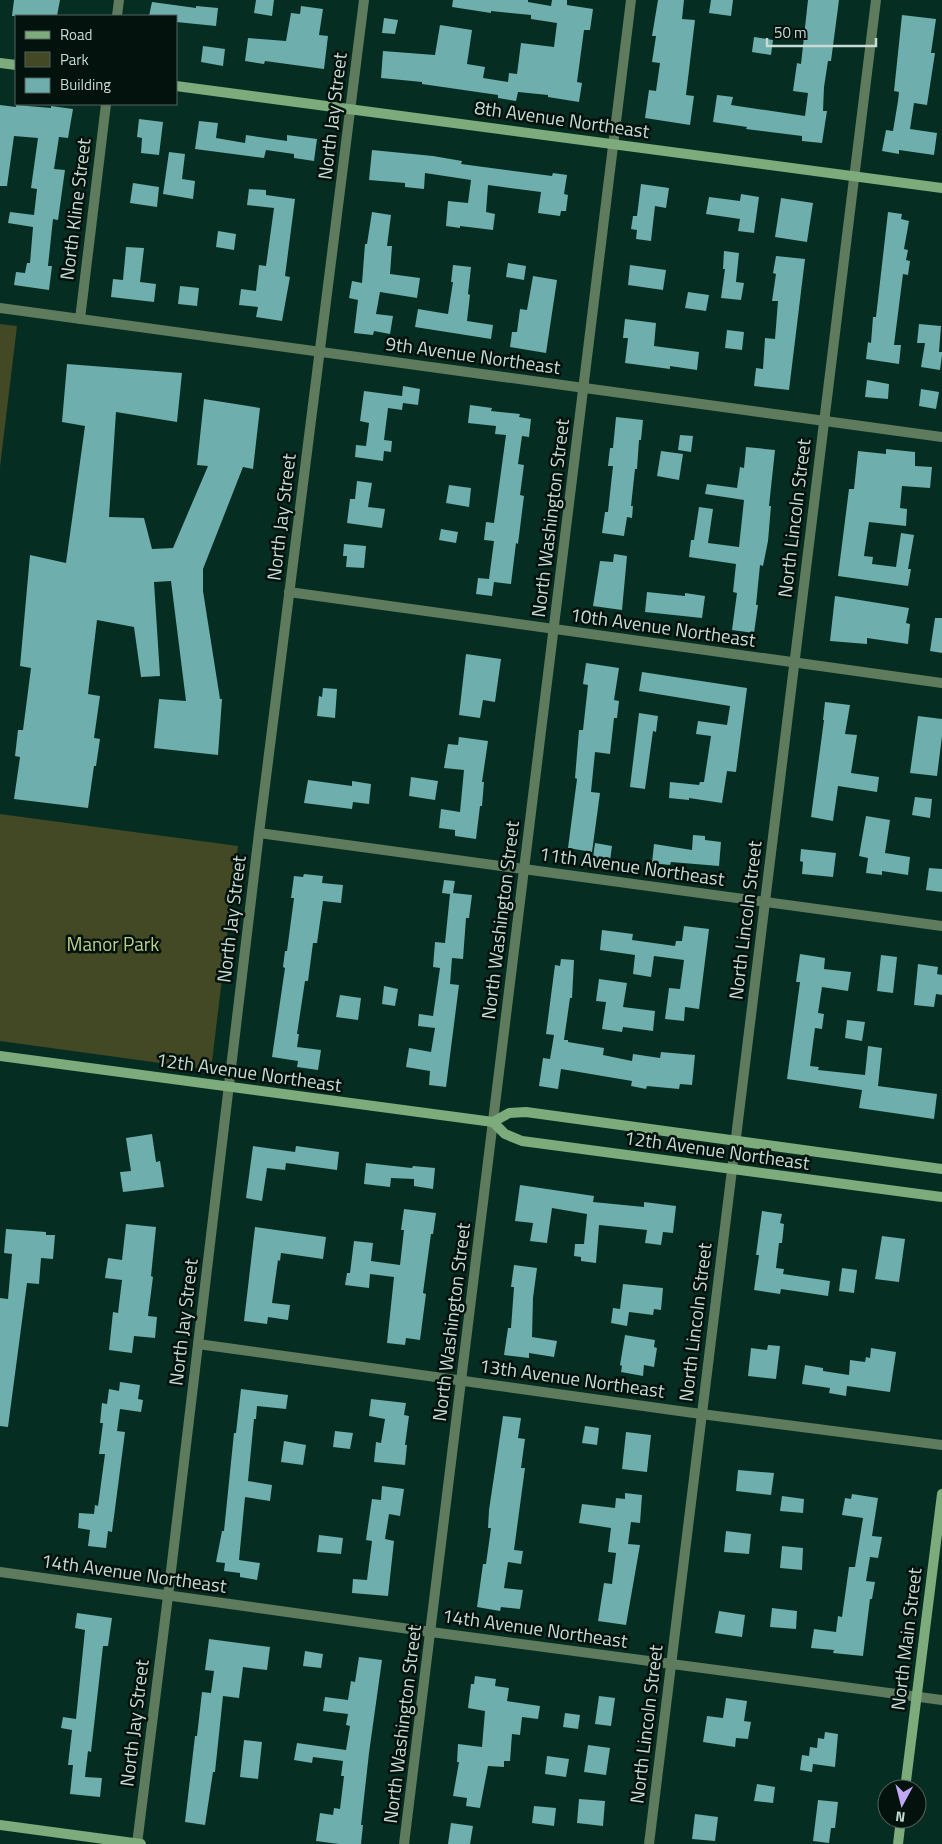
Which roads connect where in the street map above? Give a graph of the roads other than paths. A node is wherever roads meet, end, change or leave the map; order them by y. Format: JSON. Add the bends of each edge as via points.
{"nodes":[{"id":1,"x":119,"y":0,"type":"edge"},
{"id":2,"x":364,"y":0,"type":"edge"},
{"id":3,"x":631,"y":0,"type":"edge"},
{"id":4,"x":876,"y":0,"type":"edge"},
{"id":5,"x":117,"y":15,"type":"edge"},
{"id":6,"x":0,"y":63,"type":"edge"},
{"id":7,"x":15,"y":65,"type":"edge"},
{"id":8,"x":178,"y":86,"type":"edge"},
{"id":9,"x":106,"y":105,"type":"edge"},
{"id":10,"x":351,"y":109,"type":"junction"},
{"id":11,"x":613,"y":143,"type":"junction"},
{"id":12,"x":855,"y":177,"type":"junction"},
{"id":13,"x":942,"y":188,"type":"edge"},
{"id":14,"x":0,"y":308,"type":"edge"},
{"id":15,"x":80,"y":319,"type":"junction"},
{"id":16,"x":320,"y":352,"type":"junction"},
{"id":17,"x":584,"y":388,"type":"junction"},
{"id":18,"x":824,"y":422,"type":"junction"},
{"id":19,"x":942,"y":437,"type":"edge"},
{"id":20,"x":289,"y":592,"type":"junction"},
{"id":21,"x":554,"y":629,"type":"junction"},
{"id":22,"x":794,"y":663,"type":"junction"},
{"id":23,"x":942,"y":683,"type":"edge"},
{"id":24,"x":259,"y":833,"type":"junction"},
{"id":25,"x":524,"y":870,"type":"junction"},
{"id":26,"x":765,"y":902,"type":"junction"},
{"id":27,"x":942,"y":926,"type":"edge"},
{"id":28,"x":0,"y":1056,"type":"edge"},
{"id":29,"x":229,"y":1088,"type":"junction"},
{"id":30,"x":493,"y":1122,"type":"junction"},
{"id":31,"x":736,"y":1141,"type":"junction"},
{"id":32,"x":942,"y":1169,"type":"edge"},
{"id":33,"x":732,"y":1170,"type":"junction"},
{"id":34,"x":942,"y":1197,"type":"edge"},
{"id":35,"x":198,"y":1344,"type":"junction"},
{"id":36,"x":461,"y":1380,"type":"junction"},
{"id":37,"x":701,"y":1414,"type":"junction"},
{"id":38,"x":942,"y":1445,"type":"edge"},
{"id":39,"x":942,"y":1494,"type":"edge"},
{"id":40,"x":0,"y":1572,"type":"edge"},
{"id":41,"x":168,"y":1596,"type":"junction"},
{"id":42,"x":431,"y":1632,"type":"junction"},
{"id":43,"x":672,"y":1664,"type":"junction"},
{"id":44,"x":917,"y":1697,"type":"junction"},
{"id":45,"x":942,"y":1700,"type":"edge"},
{"id":46,"x":906,"y":1779,"type":"edge"},
{"id":47,"x":0,"y":1825,"type":"edge"},
{"id":48,"x":900,"y":1829,"type":"edge"},
{"id":49,"x":137,"y":1844,"type":"edge"},
{"id":50,"x":141,"y":1844,"type":"edge"},
{"id":51,"x":404,"y":1844,"type":"edge"},
{"id":52,"x":649,"y":1844,"type":"edge"},
{"id":53,"x":898,"y":1844,"type":"edge"}],
"edges":[{"from":1,"to":5,"type":"street"},
{"from":2,"to":10,"type":"street","name":"North Jay Street"},
{"from":3,"to":11,"type":"street","name":"North Washington Street"},
{"from":4,"to":12,"type":"street","name":"North Lincoln Street"},
{"from":6,"to":7,"type":"street"},
{"from":8,"to":10,"type":"street","name":"8th Avenue Northeast"},
{"from":9,"to":15,"type":"street","name":"North Kline Street"},
{"from":10,"to":11,"type":"street","name":"8th Avenue Northeast"},
{"from":10,"to":16,"type":"street","name":"North Jay Street"},
{"from":11,"to":12,"type":"street","name":"8th Avenue Northeast"},
{"from":11,"to":17,"type":"street","name":"North Washington Street"},
{"from":12,"to":13,"type":"street","name":"8th Avenue Northeast"},
{"from":12,"to":18,"type":"street","name":"North Lincoln Street"},
{"from":14,"to":15,"type":"street","name":"9th Avenue Northeast"},
{"from":15,"to":16,"type":"street","name":"9th Avenue Northeast"},
{"from":16,"to":17,"type":"street","name":"9th Avenue Northeast"},
{"from":16,"to":20,"type":"street","name":"North Jay Street"},
{"from":17,"to":18,"type":"street","name":"9th Avenue Northeast"},
{"from":17,"to":21,"type":"street","name":"North Washington Street"},
{"from":18,"to":19,"type":"street","name":"9th Avenue Northeast"},
{"from":18,"to":22,"type":"street","name":"North Lincoln Street"},
{"from":20,"to":21,"type":"street","name":"10th Avenue Northeast"},
{"from":20,"to":24,"type":"street","name":"North Jay Street"},
{"from":21,"to":22,"type":"street","name":"10th Avenue Northeast"},
{"from":21,"to":25,"type":"street","name":"North Washington Street"},
{"from":22,"to":23,"type":"street","name":"10th Avenue Northeast"},
{"from":22,"to":26,"type":"street","name":"North Lincoln Street"},
{"from":24,"to":25,"type":"street","name":"11th Avenue Northeast"},
{"from":24,"to":29,"type":"street","name":"North Jay Street"},
{"from":25,"to":26,"type":"street","name":"11th Avenue Northeast"},
{"from":25,"to":30,"type":"street","name":"North Washington Street"},
{"from":26,"to":27,"type":"street","name":"11th Avenue Northeast"},
{"from":26,"to":31,"type":"street","name":"North Lincoln Street"},
{"from":28,"to":29,"type":"street","name":"12th Avenue Northeast"},
{"from":29,"to":30,"type":"street","name":"12th Avenue Northeast"},
{"from":29,"to":35,"type":"street","name":"North Jay Street"},
{"from":30,"to":31,"type":"street","name":"12th Avenue Northeast","via":[[509,1113],[526,1112]]},
{"from":30,"to":33,"type":"street","name":"12th Avenue Northeast","via":[[505,1134],[522,1141]]},
{"from":30,"to":36,"type":"street","name":"North Washington Street"},
{"from":31,"to":32,"type":"street","name":"12th Avenue Northeast"},
{"from":31,"to":33,"type":"street","name":"North Lincoln Street"},
{"from":33,"to":34,"type":"street","name":"12th Avenue Northeast"},
{"from":33,"to":37,"type":"street","name":"North Lincoln Street"},
{"from":35,"to":36,"type":"street","name":"13th Avenue Northeast"},
{"from":35,"to":41,"type":"street","name":"North Jay Street"},
{"from":36,"to":37,"type":"street","name":"13th Avenue Northeast"},
{"from":36,"to":42,"type":"street","name":"North Washington Street"},
{"from":37,"to":38,"type":"street","name":"13th Avenue Northeast"},
{"from":37,"to":43,"type":"street","name":"North Lincoln Street"},
{"from":39,"to":44,"type":"street","name":"North Main Street"},
{"from":40,"to":41,"type":"street","name":"14th Avenue Northeast"},
{"from":41,"to":42,"type":"street","name":"14th Avenue Northeast"},
{"from":41,"to":49,"type":"street","name":"North Jay Street"},
{"from":42,"to":43,"type":"street","name":"14th Avenue Northeast"},
{"from":42,"to":51,"type":"street","name":"North Washington Street"},
{"from":43,"to":44,"type":"street","name":"14th Avenue Northeast"},
{"from":43,"to":52,"type":"street","name":"North Lincoln Street"},
{"from":44,"to":45,"type":"street","name":"14th Avenue Northeast"},
{"from":44,"to":46,"type":"street","name":"North Main Street"},
{"from":47,"to":49,"type":"street"},
{"from":48,"to":53,"type":"street"},
{"from":49,"to":50,"type":"street"}]}
